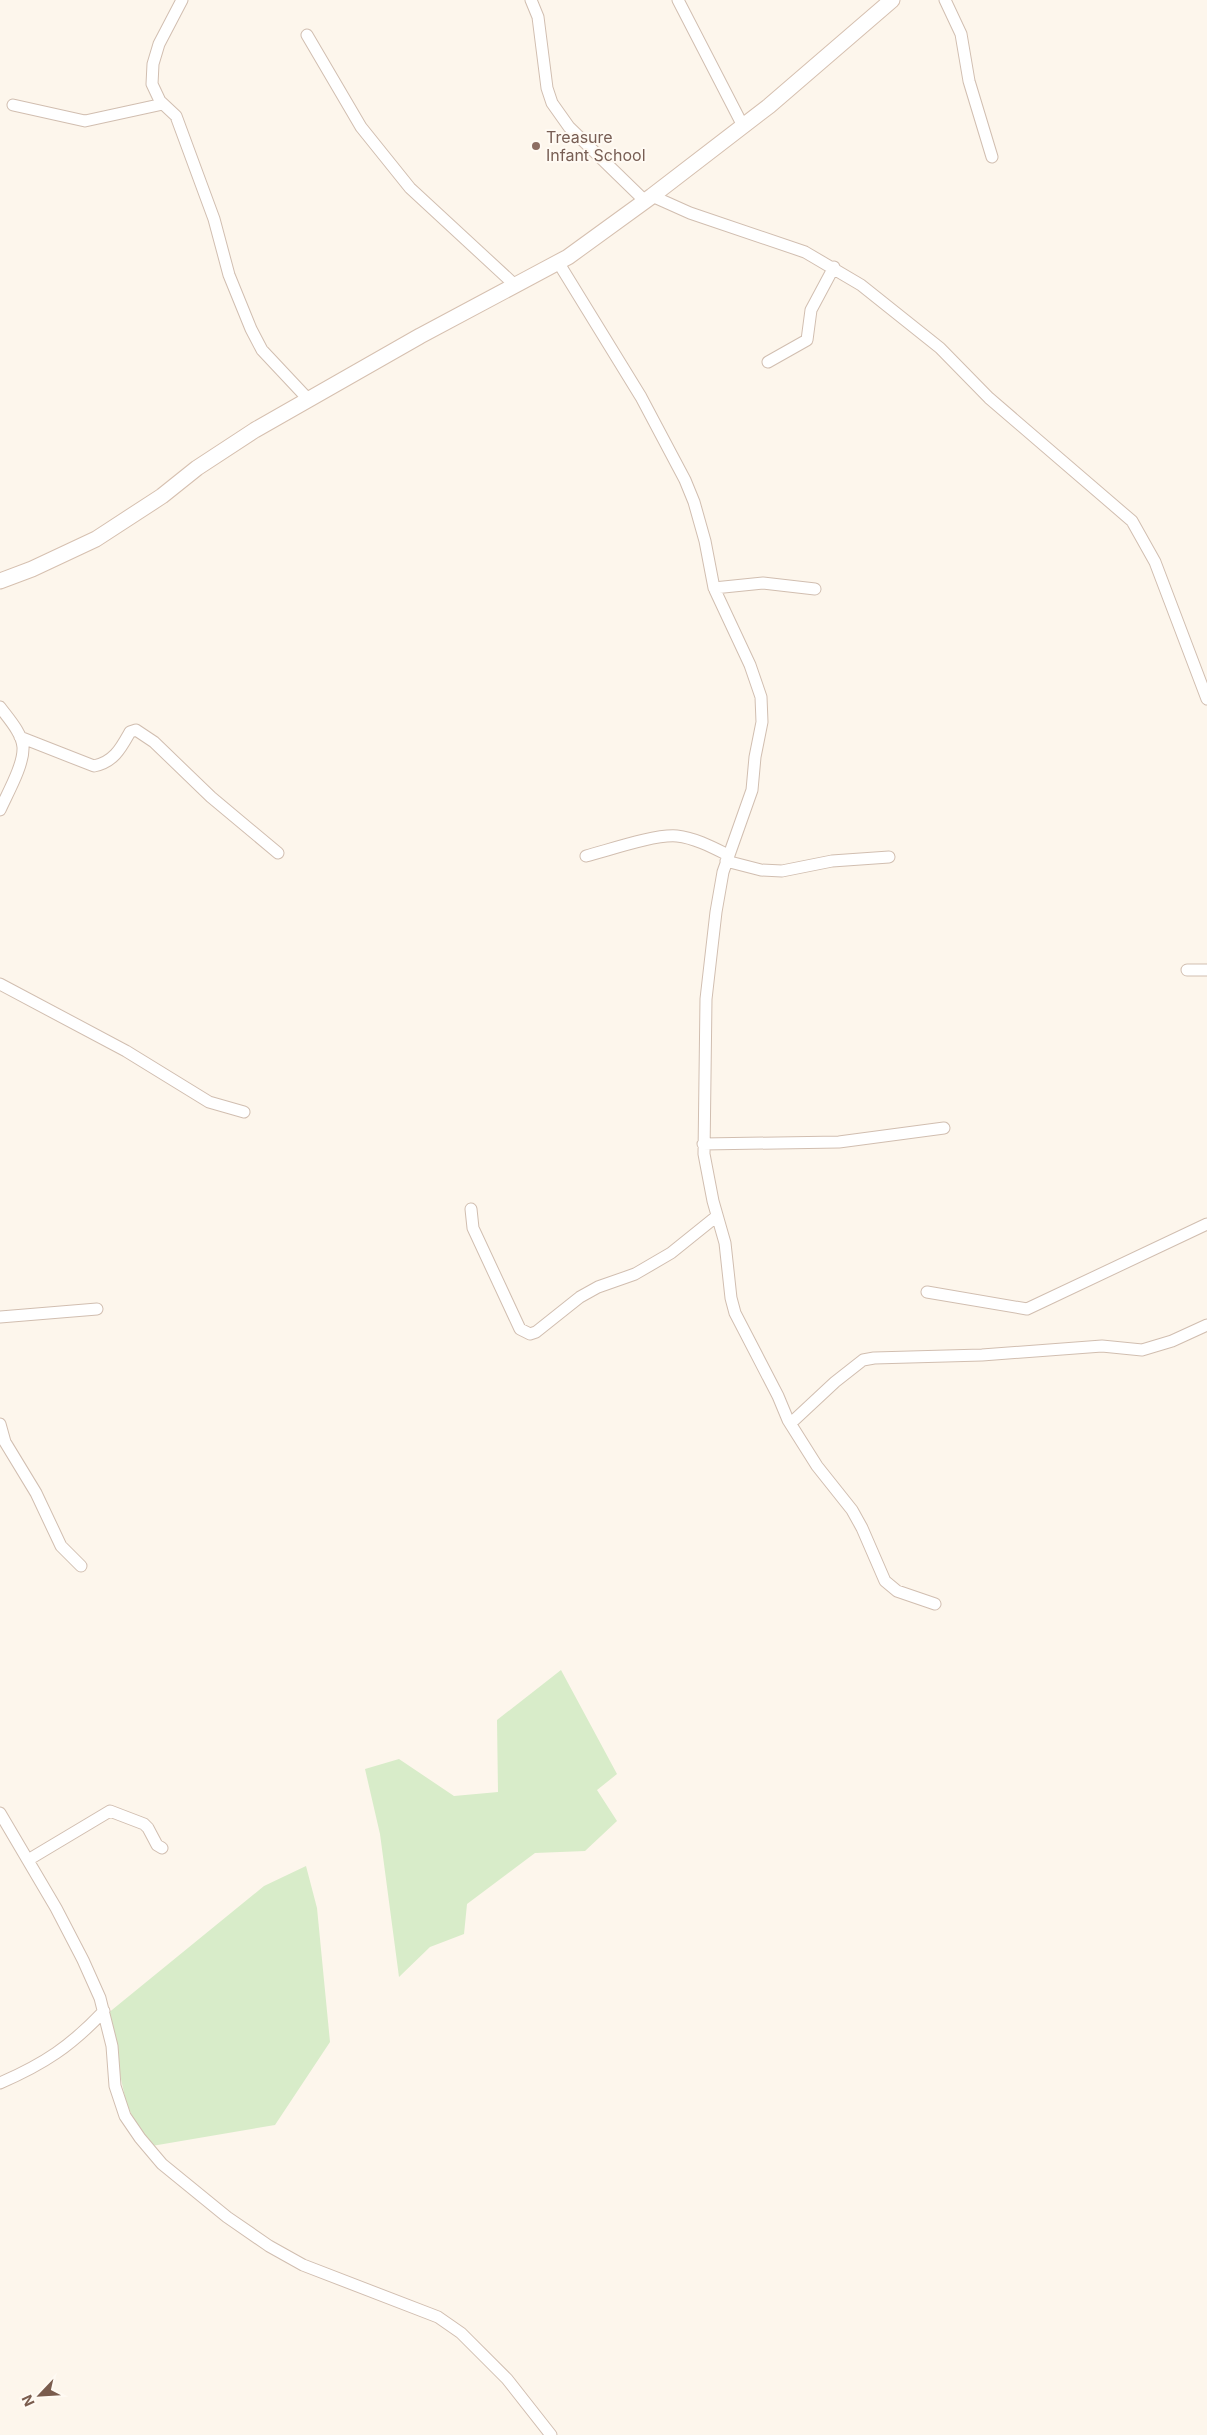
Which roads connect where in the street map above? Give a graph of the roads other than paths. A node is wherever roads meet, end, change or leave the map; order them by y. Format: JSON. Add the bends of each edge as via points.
{"nodes":[{"id":1,"x":182,"y":0,"type":"edge"},
{"id":2,"x":531,"y":0,"type":"edge"},
{"id":3,"x":678,"y":0,"type":"edge"},
{"id":4,"x":892,"y":0,"type":"edge"},
{"id":5,"x":946,"y":0,"type":"edge"},
{"id":6,"x":307,"y":35,"type":"dead end"},
{"id":7,"x":162,"y":104,"type":"junction"},
{"id":8,"x":13,"y":105,"type":"dead end"},
{"id":9,"x":743,"y":126,"type":"junction"},
{"id":10,"x":992,"y":157,"type":"dead end"},
{"id":11,"x":648,"y":198,"type":"junction"},
{"id":12,"x":558,"y":262,"type":"junction"},
{"id":13,"x":834,"y":267,"type":"junction"},
{"id":14,"x":516,"y":286,"type":"junction"},
{"id":15,"x":768,"y":362,"type":"dead end"},
{"id":16,"x":308,"y":399,"type":"junction"},
{"id":17,"x":0,"y":581,"type":"edge"},
{"id":18,"x":714,"y":588,"type":"junction"},
{"id":19,"x":815,"y":589,"type":"dead end"},
{"id":20,"x":1207,"y":698,"type":"edge"},
{"id":21,"x":0,"y":706,"type":"edge"},
{"id":22,"x":20,"y":737,"type":"junction"},
{"id":23,"x":0,"y":810,"type":"edge"},
{"id":24,"x":278,"y":853,"type":"dead end"},
{"id":25,"x":586,"y":856,"type":"dead end"},
{"id":26,"x":890,"y":857,"type":"dead end"},
{"id":27,"x":727,"y":858,"type":"junction"},
{"id":28,"x":1186,"y":970,"type":"dead end"},
{"id":29,"x":1207,"y":970,"type":"edge"},
{"id":30,"x":0,"y":984,"type":"edge"},
{"id":31,"x":244,"y":1112,"type":"dead end"},
{"id":32,"x":944,"y":1128,"type":"dead end"},
{"id":33,"x":703,"y":1144,"type":"junction"},
{"id":34,"x":471,"y":1209,"type":"dead end"},
{"id":35,"x":717,"y":1216,"type":"junction"},
{"id":36,"x":1207,"y":1224,"type":"edge"},
{"id":37,"x":927,"y":1292,"type":"dead end"},
{"id":38,"x":97,"y":1309,"type":"dead end"},
{"id":39,"x":0,"y":1317,"type":"edge"},
{"id":40,"x":1207,"y":1325,"type":"edge"},
{"id":41,"x":790,"y":1423,"type":"junction"},
{"id":42,"x":0,"y":1424,"type":"edge"},
{"id":43,"x":81,"y":1566,"type":"dead end"},
{"id":44,"x":936,"y":1604,"type":"dead end"},
{"id":45,"x":0,"y":1813,"type":"edge"},
{"id":46,"x":162,"y":1848,"type":"dead end"},
{"id":47,"x":28,"y":1860,"type":"junction"},
{"id":48,"x":104,"y":2011,"type":"junction"},
{"id":49,"x":0,"y":2083,"type":"edge"},
{"id":50,"x":551,"y":2435,"type":"edge"}],
"edges":[{"from":1,"to":7,"type":"street","via":[[162,36],[153,64],[152,84]]},
{"from":2,"to":11,"type":"street","via":[[538,17],[547,88],[552,103],[569,127]]},
{"from":3,"to":9,"type":"street"},
{"from":4,"to":9,"type":"street","via":[[857,33]]},
{"from":5,"to":10,"type":"street","via":[[961,34],[969,81]]},
{"from":6,"to":14,"type":"street","via":[[361,127],[410,188]]},
{"from":7,"to":8,"type":"street","via":[[84,121]]},
{"from":7,"to":16,"type":"street","via":[[176,116],[214,219],[229,275],[251,329],[262,350]]},
{"from":9,"to":11,"type":"street"},
{"from":11,"to":12,"type":"street"},
{"from":11,"to":13,"type":"street","via":[[805,252]]},
{"from":12,"to":14,"type":"street"},
{"from":12,"to":18,"type":"street","via":[[641,397],[685,480],[705,541]]},
{"from":13,"to":15,"type":"street","via":[[811,310],[807,340]]},
{"from":13,"to":20,"type":"street","via":[[895,310],[940,348],[989,398],[1132,521],[1155,562]]},
{"from":14,"to":16,"type":"street"},
{"from":16,"to":17,"type":"street","via":[[224,449],[162,496],[96,539]]},
{"from":18,"to":19,"type":"street","via":[[763,583]]},
{"from":18,"to":27,"type":"street","via":[[758,684],[763,710],[752,790]]},
{"from":21,"to":22,"type":"street"},
{"from":22,"to":23,"type":"street","via":[[22,753]]},
{"from":22,"to":24,"type":"street","via":[[94,766],[117,754],[130,732],[136,730],[154,742],[211,797]]},
{"from":25,"to":27,"type":"street","via":[[676,836],[698,841]]},
{"from":26,"to":27,"type":"street","via":[[832,861],[782,871],[761,870]]},
{"from":27,"to":33,"type":"street","via":[[716,912],[706,999]]},
{"from":28,"to":29,"type":"street"},
{"from":30,"to":31,"type":"street","via":[[126,1051],[208,1102]]},
{"from":32,"to":33,"type":"street","via":[[839,1142]]},
{"from":33,"to":35,"type":"street"},
{"from":34,"to":35,"type":"street","via":[[473,1228],[520,1329],[530,1334],[580,1297],[635,1274],[672,1253]]},
{"from":35,"to":41,"type":"street","via":[[725,1243],[735,1313]]},
{"from":36,"to":37,"type":"street","via":[[1027,1309]]},
{"from":38,"to":39,"type":"street"},
{"from":40,"to":41,"type":"street","via":[[1142,1350],[1102,1346],[863,1360]]},
{"from":41,"to":44,"type":"street","via":[[817,1466],[852,1510],[885,1581],[897,1591]]},
{"from":42,"to":43,"type":"street","via":[[5,1442],[36,1493],[61,1546]]},
{"from":45,"to":47,"type":"street"},
{"from":46,"to":47,"type":"street","via":[[144,1824],[110,1811]]},
{"from":47,"to":48,"type":"street","via":[[83,1960]]},
{"from":48,"to":49,"type":"street","via":[[68,2046]]},
{"from":48,"to":50,"type":"street","via":[[120,2104],[140,2138],[162,2164],[227,2217],[269,2246],[303,2265],[438,2317],[461,2333],[506,2379]]}]}
